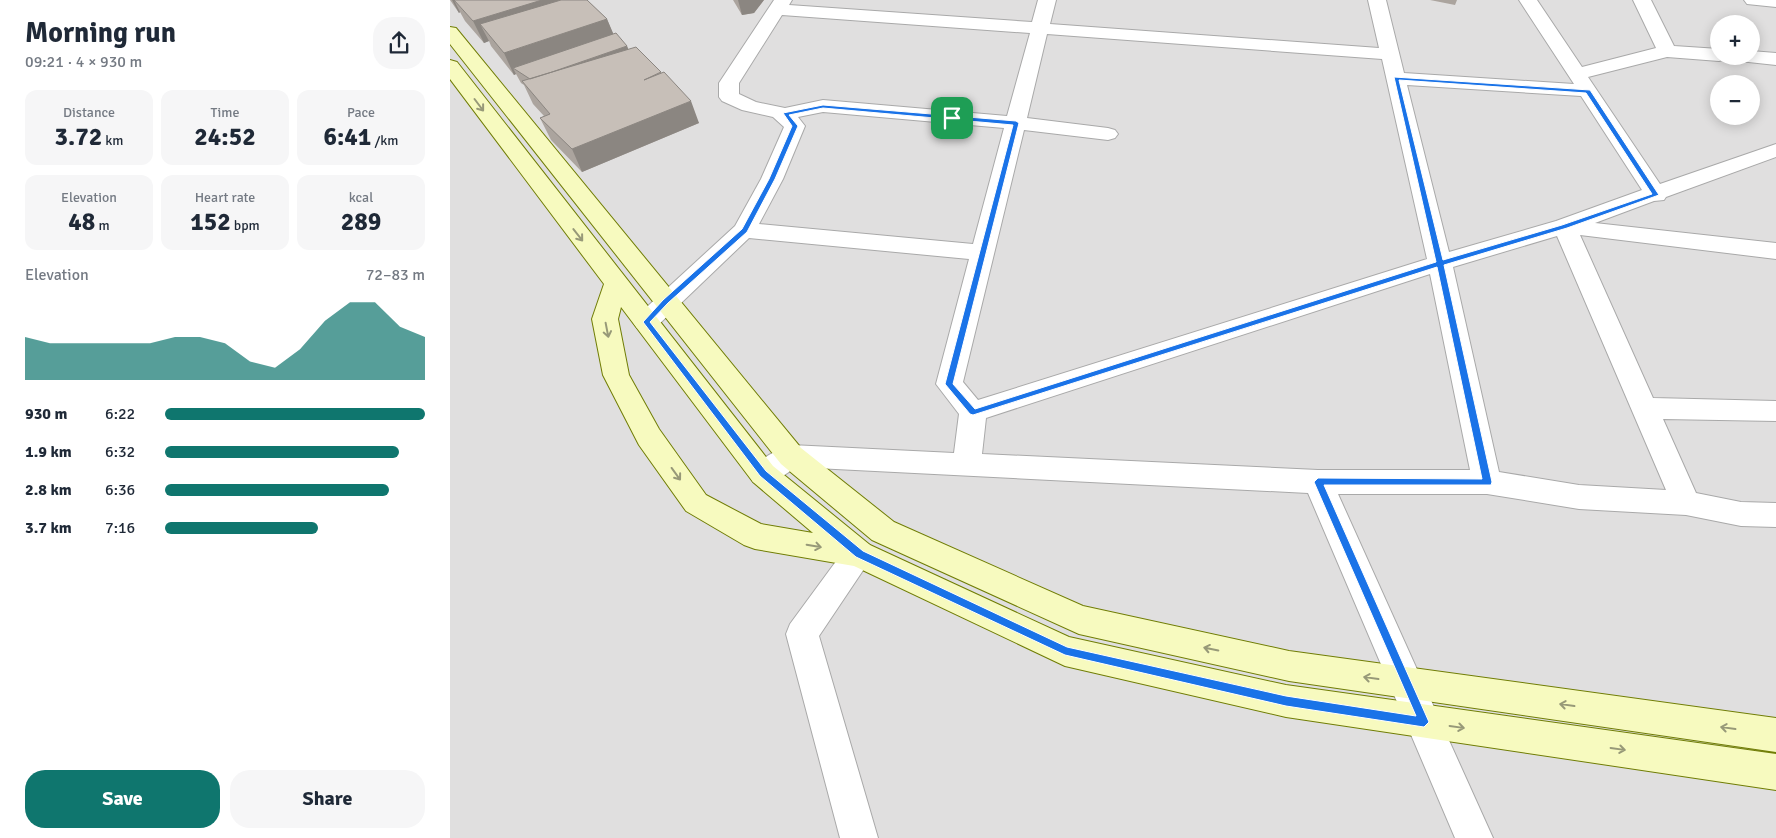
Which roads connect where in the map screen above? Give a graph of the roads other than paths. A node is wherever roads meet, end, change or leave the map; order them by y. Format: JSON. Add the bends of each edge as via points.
{"nodes":[{"id":1,"x":1047,"y":0,"type":"edge"},
{"id":2,"x":1377,"y":0,"type":"edge"},
{"id":3,"x":1528,"y":0,"type":"edge"},
{"id":4,"x":1642,"y":0,"type":"edge"},
{"id":5,"x":1753,"y":0,"type":"edge"},
{"id":6,"x":1776,"y":2,"type":"edge"},
{"id":7,"x":780,"y":5,"type":"edge"},
{"id":8,"x":1041,"y":29,"type":"junction"},
{"id":9,"x":450,"y":32,"type":"edge"},
{"id":10,"x":1667,"y":52,"type":"junction"},
{"id":11,"x":1390,"y":54,"type":"junction"},
{"id":12,"x":1710,"y":54,"type":"edge"},
{"id":13,"x":1760,"y":58,"type":"edge"},
{"id":14,"x":1776,"y":59,"type":"edge"},
{"id":15,"x":450,"y":66,"type":"edge"},
{"id":16,"x":1576,"y":74,"type":"junction"},
{"id":17,"x":1396,"y":78,"type":"junction"},
{"id":18,"x":1588,"y":91,"type":"junction"},
{"id":19,"x":785,"y":114,"type":"junction"},
{"id":20,"x":1016,"y":123,"type":"junction"},
{"id":21,"x":1108,"y":134,"type":"dead end"},
{"id":22,"x":1776,"y":150,"type":"edge"},
{"id":23,"x":1656,"y":195,"type":"junction"},
{"id":24,"x":1564,"y":226,"type":"junction"},
{"id":25,"x":744,"y":230,"type":"junction"},
{"id":26,"x":1776,"y":251,"type":"edge"},
{"id":27,"x":983,"y":253,"type":"junction"},
{"id":28,"x":1440,"y":264,"type":"junction"},
{"id":29,"x":616,"y":283,"type":"junction"},
{"id":30,"x":656,"y":312,"type":"junction"},
{"id":31,"x":1646,"y":408,"type":"junction"},
{"id":32,"x":1776,"y":411,"type":"edge"},
{"id":33,"x":973,"y":412,"type":"junction"},
{"id":34,"x":791,"y":456,"type":"junction"},
{"id":35,"x":967,"y":465,"type":"junction"},
{"id":36,"x":763,"y":474,"type":"junction"},
{"id":37,"x":1318,"y":482,"type":"junction"},
{"id":38,"x":1488,"y":482,"type":"junction"},
{"id":39,"x":1686,"y":503,"type":"junction"},
{"id":40,"x":1776,"y":516,"type":"edge"},
{"id":41,"x":859,"y":554,"type":"junction"},
{"id":42,"x":1407,"y":683,"type":"junction"},
{"id":43,"x":1424,"y":722,"type":"junction"},
{"id":44,"x":1776,"y":735,"type":"edge"},
{"id":45,"x":1776,"y":772,"type":"edge"},
{"id":46,"x":858,"y":838,"type":"edge"},
{"id":47,"x":1474,"y":838,"type":"edge"}],
"edges":[{"from":1,"to":8,"type":"street"},
{"from":2,"to":11,"type":"street"},
{"from":3,"to":16,"type":"street"},
{"from":4,"to":10,"type":"street"},
{"from":5,"to":6,"type":"street"},
{"from":7,"to":8,"type":"street"},
{"from":7,"to":19,"type":"street","via":[[729,84],[729,97],[752,107]]},
{"from":8,"to":11,"type":"street"},
{"from":8,"to":20,"type":"street"},
{"from":9,"to":30,"type":"main road"},
{"from":10,"to":12,"type":"street"},
{"from":10,"to":16,"type":"street"},
{"from":11,"to":17,"type":"street"},
{"from":13,"to":14,"type":"street"},
{"from":15,"to":29,"type":"main road","one_way":true},
{"from":16,"to":18,"type":"street"},
{"from":17,"to":18,"type":"street"},
{"from":17,"to":28,"type":"street"},
{"from":18,"to":23,"type":"street"},
{"from":19,"to":20,"type":"street","via":[[823,106]]},
{"from":19,"to":25,"type":"street","via":[[795,126],[772,179]]},
{"from":20,"to":21,"type":"street"},
{"from":20,"to":27,"type":"street"},
{"from":22,"to":23,"type":"street"},
{"from":23,"to":24,"type":"street"},
{"from":24,"to":26,"type":"street"},
{"from":24,"to":28,"type":"street"},
{"from":24,"to":31,"type":"street"},
{"from":25,"to":27,"type":"street"},
{"from":25,"to":30,"type":"street"},
{"from":27,"to":33,"type":"street","via":[[949,384]]},
{"from":28,"to":33,"type":"street"},
{"from":28,"to":38,"type":"street"},
{"from":29,"to":30,"type":"main road"},
{"from":29,"to":41,"type":"main road","one_way":true,"via":[[605,319],[616,375],[649,438],[696,503],[755,536]]},
{"from":30,"to":34,"type":"main road"},
{"from":30,"to":36,"type":"main road"},
{"from":31,"to":32,"type":"street"},
{"from":31,"to":39,"type":"street"},
{"from":33,"to":35,"type":"street"},
{"from":34,"to":35,"type":"street"},
{"from":34,"to":36,"type":"street"},
{"from":42,"to":34,"type":"main road","one_way":true,"via":[[1289,666],[1079,620],[883,530]]},
{"from":35,"to":37,"type":"street"},
{"from":36,"to":41,"type":"main road"},
{"from":37,"to":38,"type":"street"},
{"from":37,"to":42,"type":"street"},
{"from":38,"to":39,"type":"street","via":[[1579,497]]},
{"from":39,"to":40,"type":"street","via":[[1741,514]]},
{"from":41,"to":43,"type":"main road","via":[[1065,651],[1286,701]]},
{"from":41,"to":46,"type":"street","via":[[802,634]]},
{"from":42,"to":43,"type":"street"},
{"from":44,"to":42,"type":"main road","one_way":true},
{"from":43,"to":45,"type":"main road","one_way":true},
{"from":43,"to":47,"type":"street"}]}
